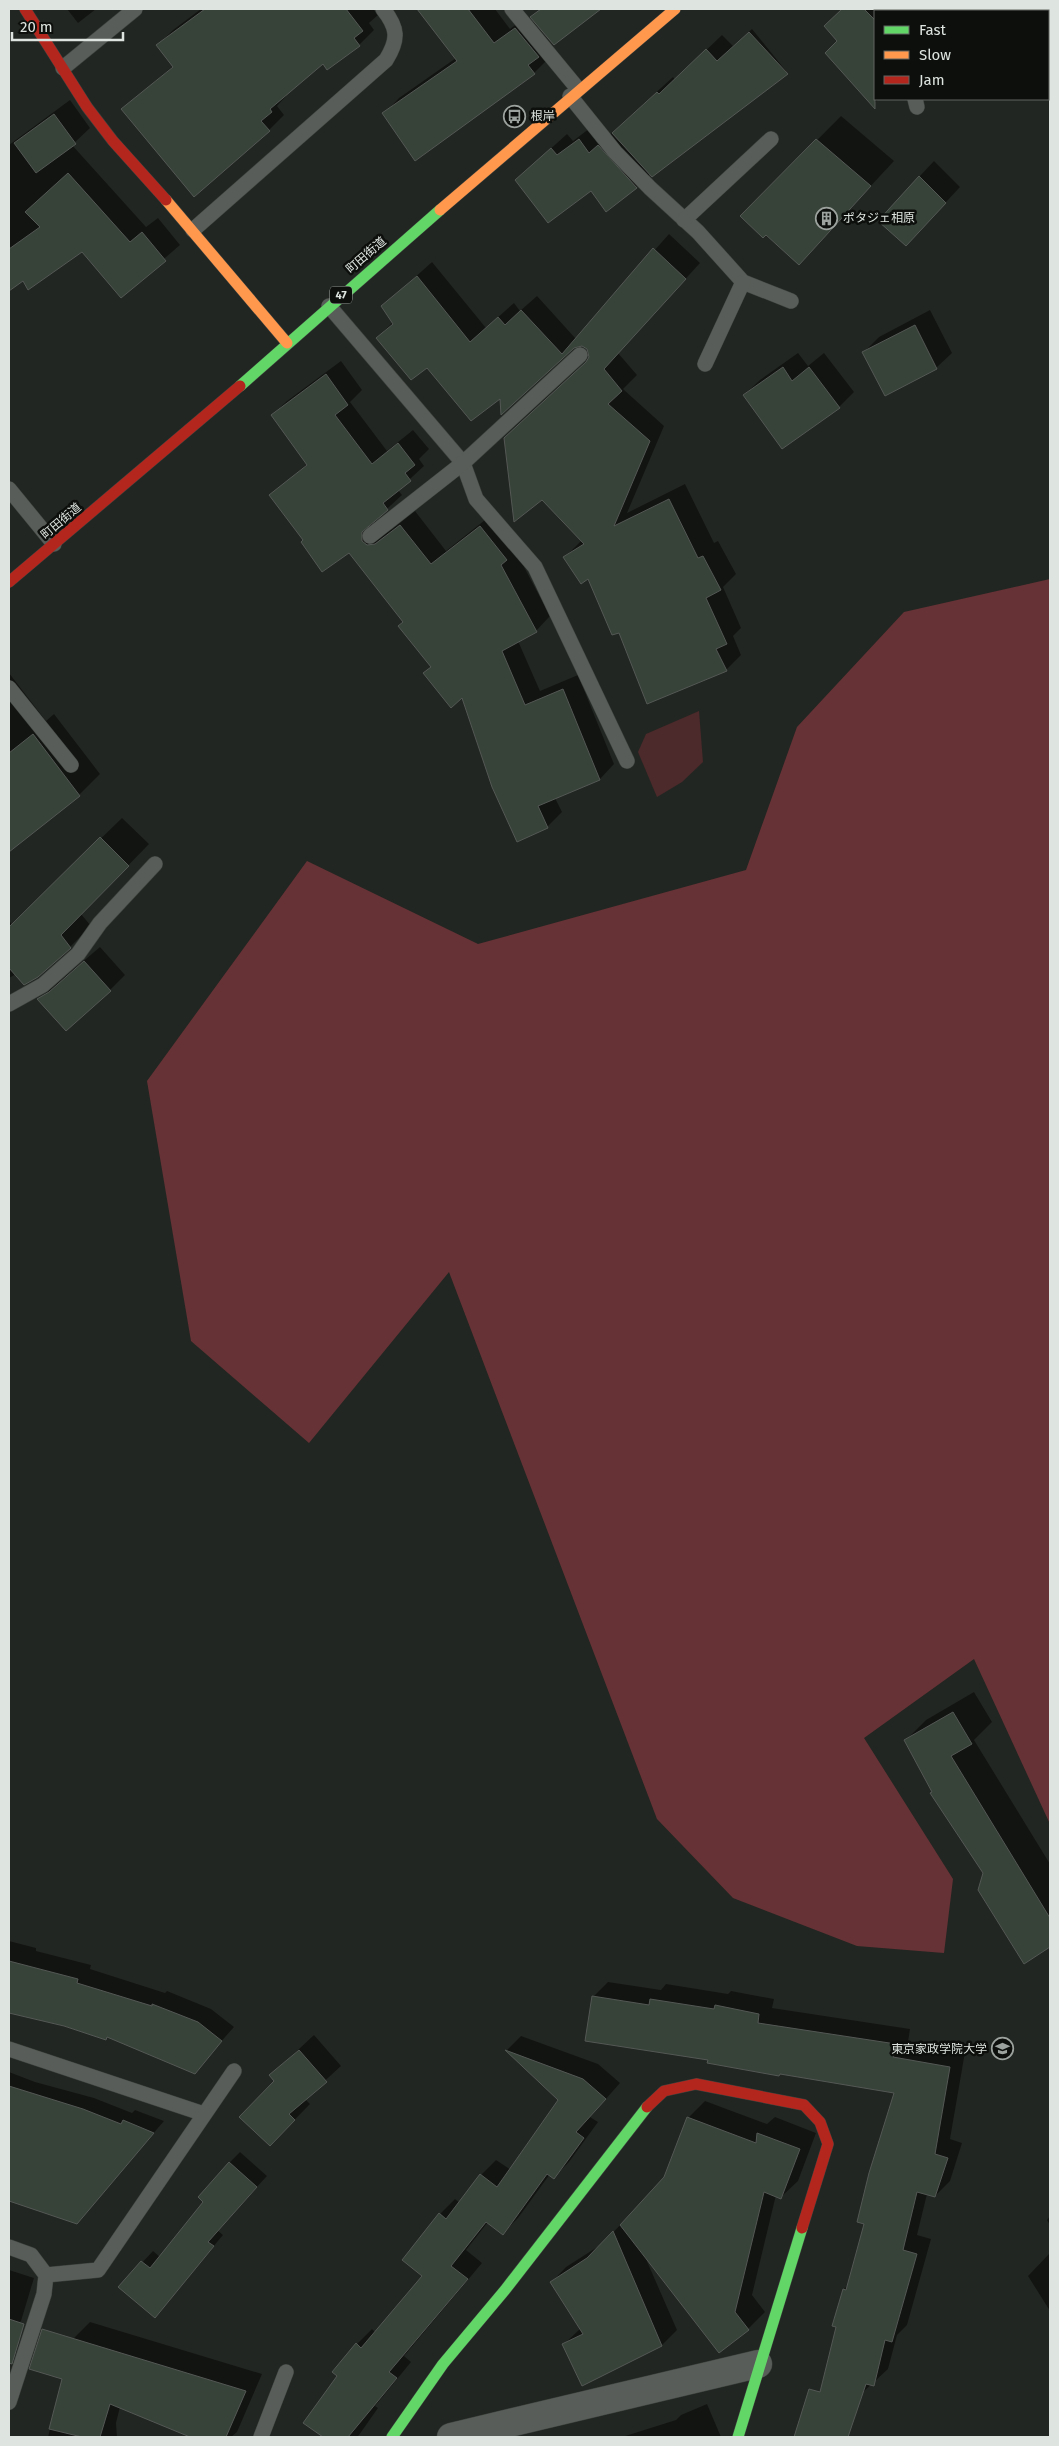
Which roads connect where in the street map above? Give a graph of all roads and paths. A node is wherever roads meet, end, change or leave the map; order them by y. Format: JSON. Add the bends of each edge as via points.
{"nodes":[{"id":1,"x":25,"y":9,"type":"edge"},
{"id":2,"x":135,"y":9,"type":"edge"},
{"id":3,"x":383,"y":9,"type":"edge"},
{"id":4,"x":512,"y":9,"type":"edge"},
{"id":5,"x":675,"y":9,"type":"edge"},
{"id":6,"x":63,"y":68,"type":"junction"},
{"id":7,"x":574,"y":93,"type":"junction"},
{"id":8,"x":771,"y":139,"type":"dead end"},
{"id":9,"x":684,"y":220,"type":"junction"},
{"id":10,"x":193,"y":230,"type":"junction"},
{"id":11,"x":742,"y":282,"type":"junction"},
{"id":12,"x":791,"y":301,"type":"dead end"},
{"id":13,"x":329,"y":306,"type":"junction"},
{"id":14,"x":288,"y":343,"type":"junction"},
{"id":15,"x":580,"y":355,"type":"dead end"},
{"id":16,"x":705,"y":364,"type":"dead end"},
{"id":17,"x":463,"y":464,"type":"junction"},
{"id":18,"x":9,"y":489,"type":"edge"},
{"id":19,"x":370,"y":536,"type":"dead end"},
{"id":20,"x":54,"y":544,"type":"junction"},
{"id":21,"x":9,"y":582,"type":"edge"},
{"id":22,"x":9,"y":688,"type":"edge"},
{"id":23,"x":627,"y":760,"type":"dead end"},
{"id":24,"x":71,"y":765,"type":"dead end"},
{"id":25,"x":155,"y":864,"type":"dead end"},
{"id":26,"x":9,"y":1004,"type":"edge"},
{"id":27,"x":9,"y":2049,"type":"edge"},
{"id":28,"x":234,"y":2071,"type":"dead end"},
{"id":29,"x":204,"y":2114,"type":"junction"},
{"id":30,"x":9,"y":2247,"type":"edge"},
{"id":31,"x":46,"y":2275,"type":"junction"},
{"id":32,"x":758,"y":2364,"type":"junction"},
{"id":33,"x":286,"y":2372,"type":"dead end"},
{"id":34,"x":9,"y":2402,"type":"edge"},
{"id":35,"x":260,"y":2437,"type":"edge"},
{"id":36,"x":392,"y":2437,"type":"edge"},
{"id":37,"x":451,"y":2437,"type":"edge"},
{"id":38,"x":738,"y":2437,"type":"edge"}],
"edges":[{"from":1,"to":6,"type":"street"},
{"from":2,"to":6,"type":"lane"},
{"from":3,"to":10,"type":"lane","via":[[396,31],[395,47],[386,60]]},
{"from":4,"to":7,"type":"lane"},
{"from":5,"to":7,"type":"street","name":"町田街道","number":"47"},
{"from":6,"to":10,"type":"street","via":[[113,141]]},
{"from":7,"to":9,"type":"lane","via":[[615,152]]},
{"from":7,"to":13,"type":"street","name":"町田街道","number":"47"},
{"from":8,"to":9,"type":"lane"},
{"from":9,"to":11,"type":"lane"},
{"from":10,"to":14,"type":"street"},
{"from":11,"to":12,"type":"lane"},
{"from":11,"to":16,"type":"lane"},
{"from":13,"to":14,"type":"street","name":"町田街道","number":"47"},
{"from":13,"to":17,"type":"lane"},
{"from":14,"to":20,"type":"street","name":"町田街道","number":"47"},
{"from":15,"to":17,"type":"lane"},
{"from":17,"to":19,"type":"lane"},
{"from":17,"to":23,"type":"lane","via":[[476,499],[535,567]]},
{"from":18,"to":20,"type":"lane"},
{"from":20,"to":21,"type":"street","name":"町田街道","number":"47"},
{"from":22,"to":24,"type":"lane"},
{"from":25,"to":26,"type":"lane","via":[[100,923],[78,954],[43,985]]},
{"from":27,"to":29,"type":"lane"},
{"from":28,"to":29,"type":"lane"},
{"from":29,"to":31,"type":"lane","via":[[98,2270]]},
{"from":30,"to":31,"type":"lane","via":[[31,2255]]},
{"from":31,"to":34,"type":"lane","via":[[44,2294]]},
{"from":32,"to":36,"type":"street","via":[[828,2144],[826,2128],[804,2105],[696,2084],[680,2086],[664,2090],[652,2101],[506,2290],[443,2364]]},
{"from":32,"to":37,"type":"street"},
{"from":32,"to":38,"type":"street"},
{"from":33,"to":35,"type":"lane"}]}
